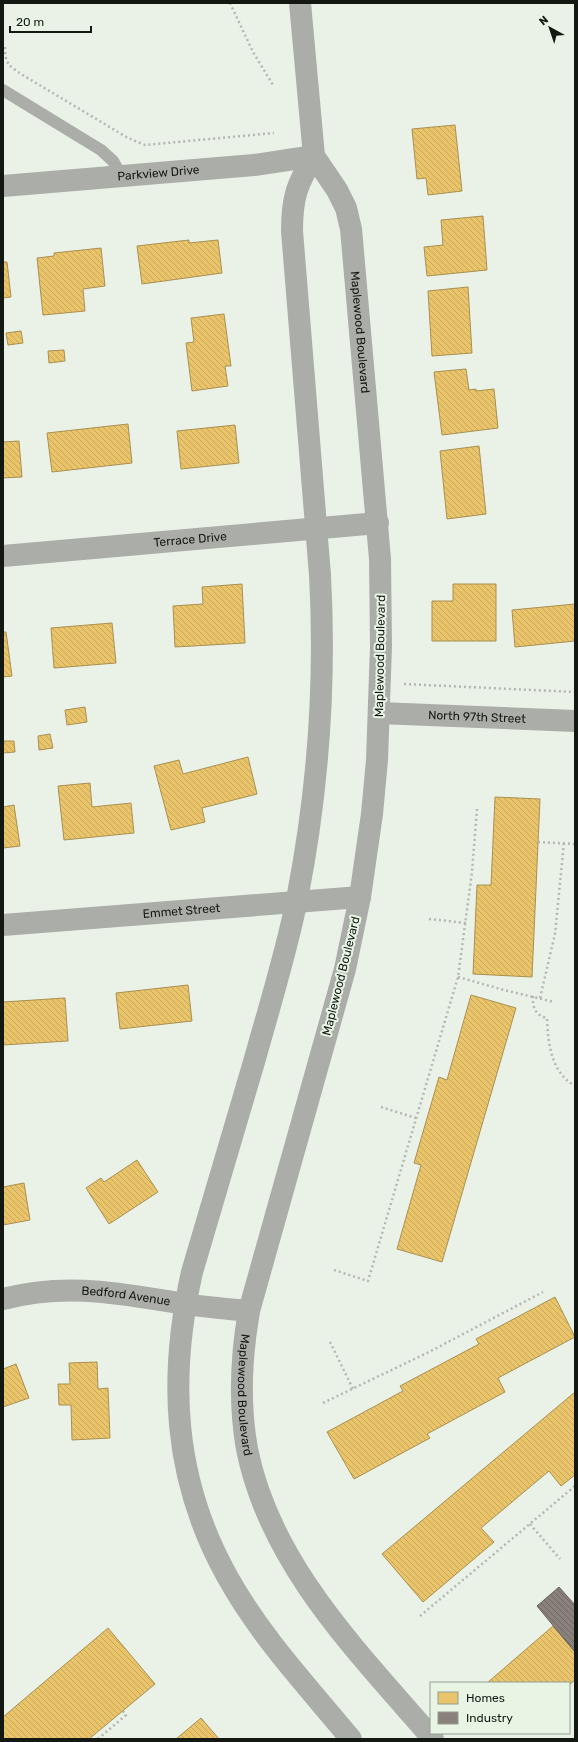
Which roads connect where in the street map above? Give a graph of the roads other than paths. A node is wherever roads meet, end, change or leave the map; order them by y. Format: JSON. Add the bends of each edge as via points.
{"nodes":[{"id":1,"x":300,"y":3,"type":"edge"},
{"id":2,"x":3,"y":90,"type":"edge"},
{"id":3,"x":314,"y":156,"type":"junction"},
{"id":4,"x":122,"y":177,"type":"junction"},
{"id":5,"x":3,"y":186,"type":"edge"},
{"id":6,"x":378,"y":523,"type":"junction"},
{"id":7,"x":316,"y":528,"type":"junction"},
{"id":8,"x":3,"y":556,"type":"edge"},
{"id":9,"x":379,"y":713,"type":"junction"},
{"id":10,"x":575,"y":721,"type":"edge"},
{"id":11,"x":360,"y":897,"type":"junction"},
{"id":12,"x":296,"y":902,"type":"junction"},
{"id":13,"x":3,"y":925,"type":"edge"},
{"id":14,"x":3,"y":1299,"type":"edge"},
{"id":15,"x":185,"y":1304,"type":"junction"},
{"id":16,"x":249,"y":1311,"type":"junction"},
{"id":17,"x":351,"y":1739,"type":"edge"},
{"id":18,"x":433,"y":1739,"type":"edge"}],
"edges":[{"from":1,"to":3,"type":"street","name":"Maplewood Boulevard"},
{"from":2,"to":4,"type":"lane","via":[[101,150],[113,161]]},
{"from":3,"to":4,"type":"street","name":"Parkview Drive","via":[[254,165]]},
{"from":3,"to":6,"type":"street","name":"Maplewood Boulevard","via":[[337,190],[346,208],[351,229]]},
{"from":3,"to":7,"type":"street","via":[[296,192],[292,207],[292,231]]},
{"from":4,"to":5,"type":"street","name":"Parkview Drive"},
{"from":6,"to":7,"type":"street","name":"Terrace Drive"},
{"from":6,"to":9,"type":"street","name":"Maplewood Boulevard","via":[[382,603]]},
{"from":7,"to":8,"type":"street","name":"Terrace Drive"},
{"from":7,"to":12,"type":"street","via":[[323,627],[321,699],[313,797]]},
{"from":9,"to":10,"type":"street","name":"North 97th Street"},
{"from":9,"to":11,"type":"street","name":"Maplewood Boulevard","via":[[372,814]]},
{"from":11,"to":12,"type":"street","name":"Emmet Street"},
{"from":11,"to":16,"type":"street","name":"Maplewood Boulevard","via":[[345,969]]},
{"from":12,"to":13,"type":"street","name":"Emmet Street"},
{"from":12,"to":15,"type":"street","via":[[281,967],[192,1272]]},
{"from":14,"to":15,"type":"street","name":"Bedford Avenue","via":[[33,1293],[88,1290],[125,1293]]},
{"from":15,"to":16,"type":"street","name":"Bedford Avenue"},
{"from":15,"to":17,"type":"street","via":[[178,1358],[180,1429],[188,1478],[201,1522],[227,1577],[251,1614],[289,1665]]},
{"from":16,"to":18,"type":"street","name":"Maplewood Boulevard","via":[[242,1355],[243,1407],[247,1449],[260,1496],[283,1547],[314,1595]]}]}
